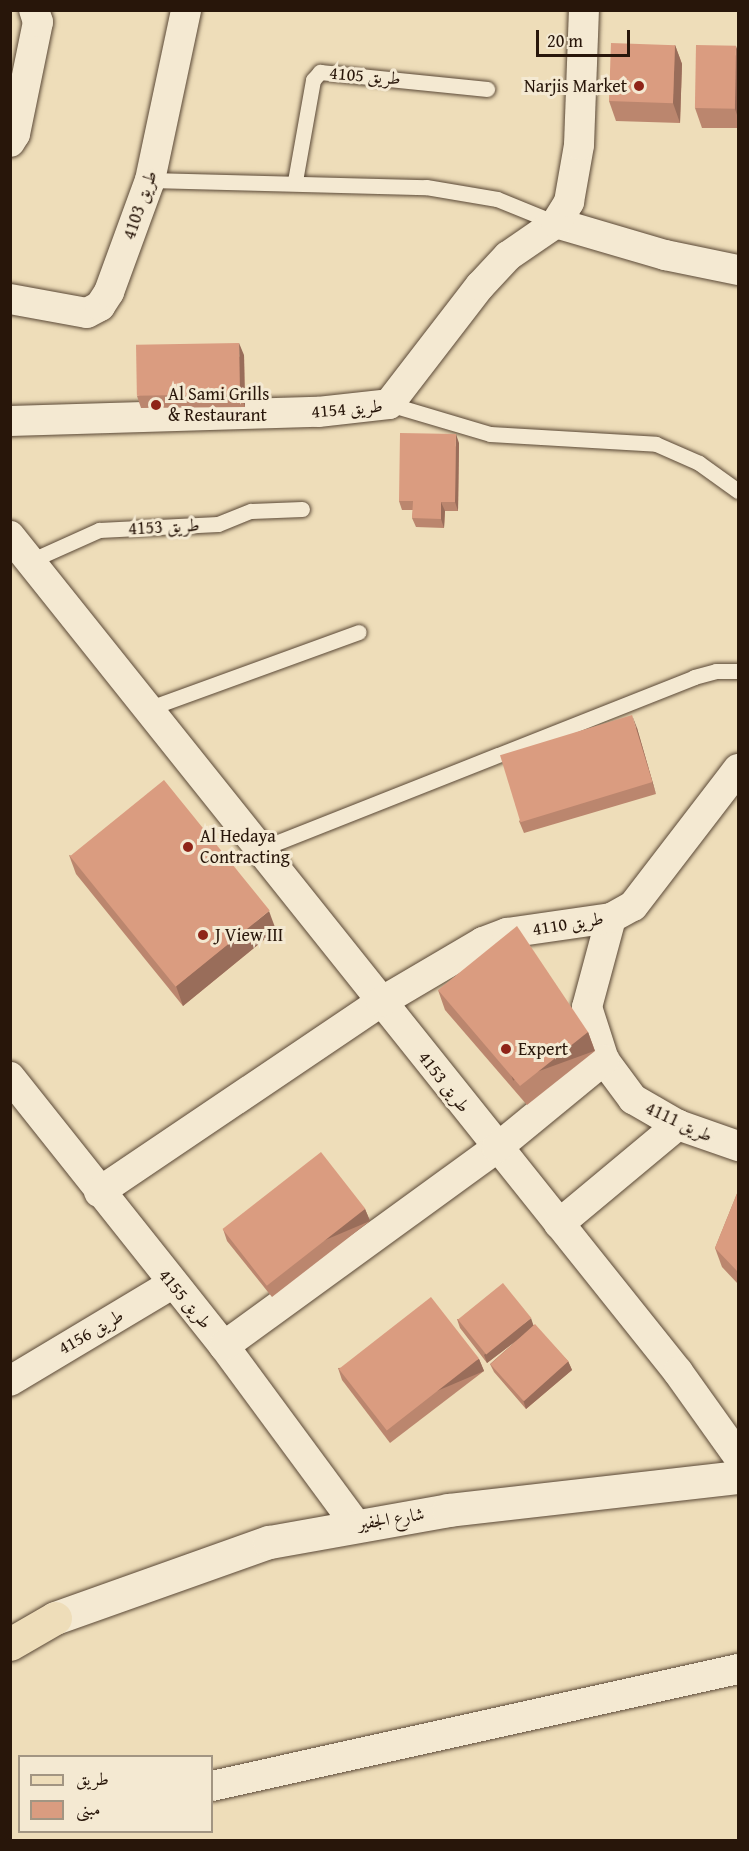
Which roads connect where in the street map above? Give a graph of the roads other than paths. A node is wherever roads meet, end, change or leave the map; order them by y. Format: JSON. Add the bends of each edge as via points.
{"nodes":[{"id":1,"x":34,"y":10,"type":"edge"},
{"id":2,"x":186,"y":10,"type":"edge"},
{"id":3,"x":584,"y":10,"type":"edge"},
{"id":4,"x":488,"y":88,"type":"dead end"},
{"id":5,"x":10,"y":142,"type":"edge"},
{"id":6,"x":150,"y":180,"type":"junction"},
{"id":7,"x":295,"y":181,"type":"junction"},
{"id":8,"x":556,"y":223,"type":"junction"},
{"id":9,"x":738,"y":270,"type":"edge"},
{"id":10,"x":10,"y":299,"type":"edge"},
{"id":11,"x":389,"y":404,"type":"junction"},
{"id":12,"x":10,"y":421,"type":"edge"},
{"id":13,"x":738,"y":491,"type":"edge"},
{"id":14,"x":302,"y":508,"type":"dead end"},
{"id":15,"x":10,"y":536,"type":"edge"},
{"id":16,"x":20,"y":567,"type":"edge"},
{"id":17,"x":359,"y":632,"type":"dead end"},
{"id":18,"x":738,"y":671,"type":"edge"},
{"id":19,"x":150,"y":708,"type":"junction"},
{"id":20,"x":738,"y":770,"type":"edge"},
{"id":21,"x":258,"y":850,"type":"junction"},
{"id":22,"x":611,"y":918,"type":"junction"},
{"id":23,"x":381,"y":1002,"type":"junction"},
{"id":24,"x":604,"y":1060,"type":"junction"},
{"id":25,"x":10,"y":1077,"type":"edge"},
{"id":26,"x":678,"y":1125,"type":"junction"},
{"id":27,"x":736,"y":1138,"type":"edge"},
{"id":28,"x":496,"y":1148,"type":"junction"},
{"id":29,"x":99,"y":1192,"type":"junction"},
{"id":30,"x":559,"y":1224,"type":"junction"},
{"id":31,"x":172,"y":1284,"type":"junction"},
{"id":32,"x":224,"y":1346,"type":"junction"},
{"id":33,"x":10,"y":1381,"type":"edge"},
{"id":34,"x":738,"y":1456,"type":"edge"},
{"id":35,"x":738,"y":1477,"type":"edge"},
{"id":36,"x":355,"y":1524,"type":"junction"},
{"id":37,"x":55,"y":1617,"type":"junction"},
{"id":38,"x":10,"y":1626,"type":"edge"},
{"id":39,"x":10,"y":1644,"type":"edge"},
{"id":40,"x":738,"y":1669,"type":"edge"},
{"id":41,"x":213,"y":1786,"type":"edge"}],
"edges":[{"from":1,"to":5,"type":"street","via":[[38,22]]},
{"from":2,"to":6,"type":"street","name":"طريق 4103"},
{"from":3,"to":8,"type":"street","via":[[576,174],[569,202]]},
{"from":4,"to":7,"type":"lane","name":"طريق 4105","via":[[320,72],[312,80]]},
{"from":6,"to":7,"type":"lane"},
{"from":6,"to":10,"type":"street","name":"طريق 4103","via":[[109,292],[100,306],[87,312]]},
{"from":7,"to":8,"type":"lane","via":[[456,190],[496,199]]},
{"from":8,"to":9,"type":"street","via":[[665,255]]},
{"from":8,"to":11,"type":"street","via":[[508,256],[480,286]]},
{"from":11,"to":12,"type":"street","name":"طريق 4154","via":[[318,412]]},
{"from":11,"to":13,"type":"lane","name":"طريق 4154","via":[[490,434],[656,444],[699,463]]},
{"from":14,"to":16,"type":"lane","name":"طريق 4153","via":[[251,511],[218,524],[99,530]]},
{"from":15,"to":16,"type":"street","name":"طريق 4153"},
{"from":16,"to":19,"type":"street","name":"طريق 4153"},
{"from":17,"to":19,"type":"lane"},
{"from":18,"to":21,"type":"lane","via":[[694,677]]},
{"from":19,"to":21,"type":"street","name":"طريق 4153"},
{"from":20,"to":22,"type":"street","name":"طريق 4110","via":[[645,893],[633,906]]},
{"from":21,"to":23,"type":"street","name":"طريق 4153"},
{"from":22,"to":23,"type":"street","name":"طريق 4110","via":[[507,933],[483,942]]},
{"from":22,"to":24,"type":"street","name":"طريق 4111","via":[[587,1007]]},
{"from":23,"to":28,"type":"street","name":"طريق 4153"},
{"from":23,"to":29,"type":"street","name":"طريق 4110"},
{"from":24,"to":26,"type":"street","name":"طريق 4111","via":[[633,1099]]},
{"from":24,"to":28,"type":"street"},
{"from":25,"to":29,"type":"street","name":"طريق 4155"},
{"from":26,"to":27,"type":"street","name":"طريق 4111"},
{"from":26,"to":30,"type":"street"},
{"from":28,"to":30,"type":"street","name":"طريق 4153"},
{"from":28,"to":32,"type":"street"},
{"from":29,"to":31,"type":"street","name":"طريق 4155"},
{"from":30,"to":34,"type":"street","name":"طريق 4153","via":[[712,1416]]},
{"from":31,"to":32,"type":"street","name":"طريق 4155"},
{"from":31,"to":33,"type":"street","name":"طريق 4156"},
{"from":32,"to":36,"type":"street","name":"طريق 4155"},
{"from":35,"to":36,"type":"street","name":"شارع الجفير","via":[[553,1496]]},
{"from":36,"to":37,"type":"street","name":"شارع الجفير","via":[[269,1542]]},
{"from":37,"to":38,"type":"main road"},
{"from":37,"to":39,"type":"main road"},
{"from":40,"to":41,"type":"street"}]}
